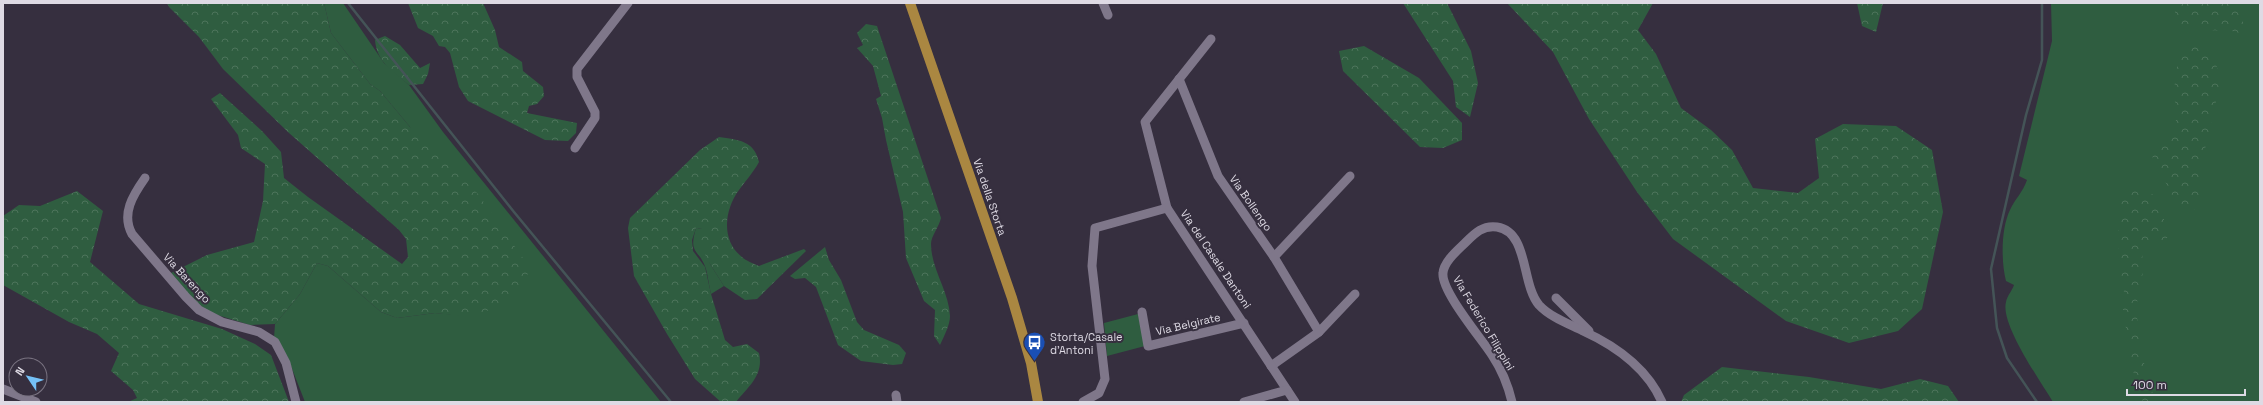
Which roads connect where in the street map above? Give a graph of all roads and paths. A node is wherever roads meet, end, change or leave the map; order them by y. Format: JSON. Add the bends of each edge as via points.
{"nodes":[{"id":1,"x":628,"y":3,"type":"edge"},
{"id":2,"x":910,"y":3,"type":"edge"},
{"id":3,"x":1103,"y":3,"type":"edge"},
{"id":4,"x":1108,"y":15,"type":"dead end"},
{"id":5,"x":1210,"y":40,"type":"dead end"},
{"id":6,"x":1179,"y":79,"type":"junction"},
{"id":7,"x":575,"y":148,"type":"dead end"},
{"id":8,"x":1350,"y":176,"type":"dead end"},
{"id":9,"x":145,"y":178,"type":"dead end"},
{"id":10,"x":1168,"y":208,"type":"junction"},
{"id":11,"x":1274,"y":257,"type":"junction"},
{"id":12,"x":1355,"y":294,"type":"dead end"},
{"id":13,"x":1556,"y":298,"type":"dead end"},
{"id":14,"x":1142,"y":312,"type":"dead end"},
{"id":15,"x":1244,"y":323,"type":"junction"},
{"id":16,"x":1319,"y":332,"type":"junction"},
{"id":17,"x":1592,"y":335,"type":"junction"},
{"id":18,"x":1271,"y":366,"type":"junction"},
{"id":19,"x":3,"y":389,"type":"edge"},
{"id":20,"x":1287,"y":390,"type":"junction"},
{"id":21,"x":36,"y":402,"type":"edge"},
{"id":22,"x":296,"y":402,"type":"edge"},
{"id":23,"x":1038,"y":402,"type":"edge"},
{"id":24,"x":1083,"y":402,"type":"edge"},
{"id":25,"x":1244,"y":402,"type":"edge"},
{"id":26,"x":1295,"y":402,"type":"edge"},
{"id":27,"x":1512,"y":402,"type":"edge"},
{"id":28,"x":1662,"y":402,"type":"edge"}],
"edges":[{"from":1,"to":7,"type":"street","via":[[577,69],[577,77],[595,112],[595,118]]},
{"from":2,"to":23,"type":"main road","name":"Via della Storta","via":[[1012,298],[1031,363]]},
{"from":3,"to":4,"type":"street"},
{"from":5,"to":6,"type":"street"},
{"from":6,"to":10,"type":"street","via":[[1145,122]]},
{"from":6,"to":11,"type":"street","name":"Via Bollengo","via":[[1214,169],[1227,192]]},
{"from":8,"to":11,"type":"street"},
{"from":9,"to":22,"type":"street","name":"Via Barengo","via":[[128,210],[132,234],[199,310],[222,322],[259,332],[275,342],[286,363]]},
{"from":10,"to":15,"type":"street","name":"Via del Casale Dantoni"},
{"from":10,"to":24,"type":"street","name":"Via del Casale Dantoni","via":[[1094,228],[1092,266],[1105,379],[1099,393]]},
{"from":11,"to":16,"type":"street","name":"Via Bollengo"},
{"from":12,"to":16,"type":"street"},
{"from":13,"to":17,"type":"street"},
{"from":14,"to":15,"type":"street","name":"Via Belgirate","via":[[1148,346]]},
{"from":15,"to":18,"type":"street","name":"Via del Casale Dantoni"},
{"from":16,"to":18,"type":"street"},
{"from":17,"to":27,"type":"street","name":"Via Federico Filippini","via":[[1553,316],[1537,302],[1518,242],[1511,234],[1492,226],[1482,228],[1473,234],[1448,261],[1443,279],[1502,372]]},
{"from":17,"to":28,"type":"street","name":"Via Federico Filippini","via":[[1618,350],[1638,367],[1653,385]]},
{"from":18,"to":20,"type":"street","name":"Via del Casale Dantoni"},
{"from":19,"to":21,"type":"street"},
{"from":20,"to":25,"type":"street"},
{"from":20,"to":26,"type":"street","name":"Via del Casale Dantoni"}]}
